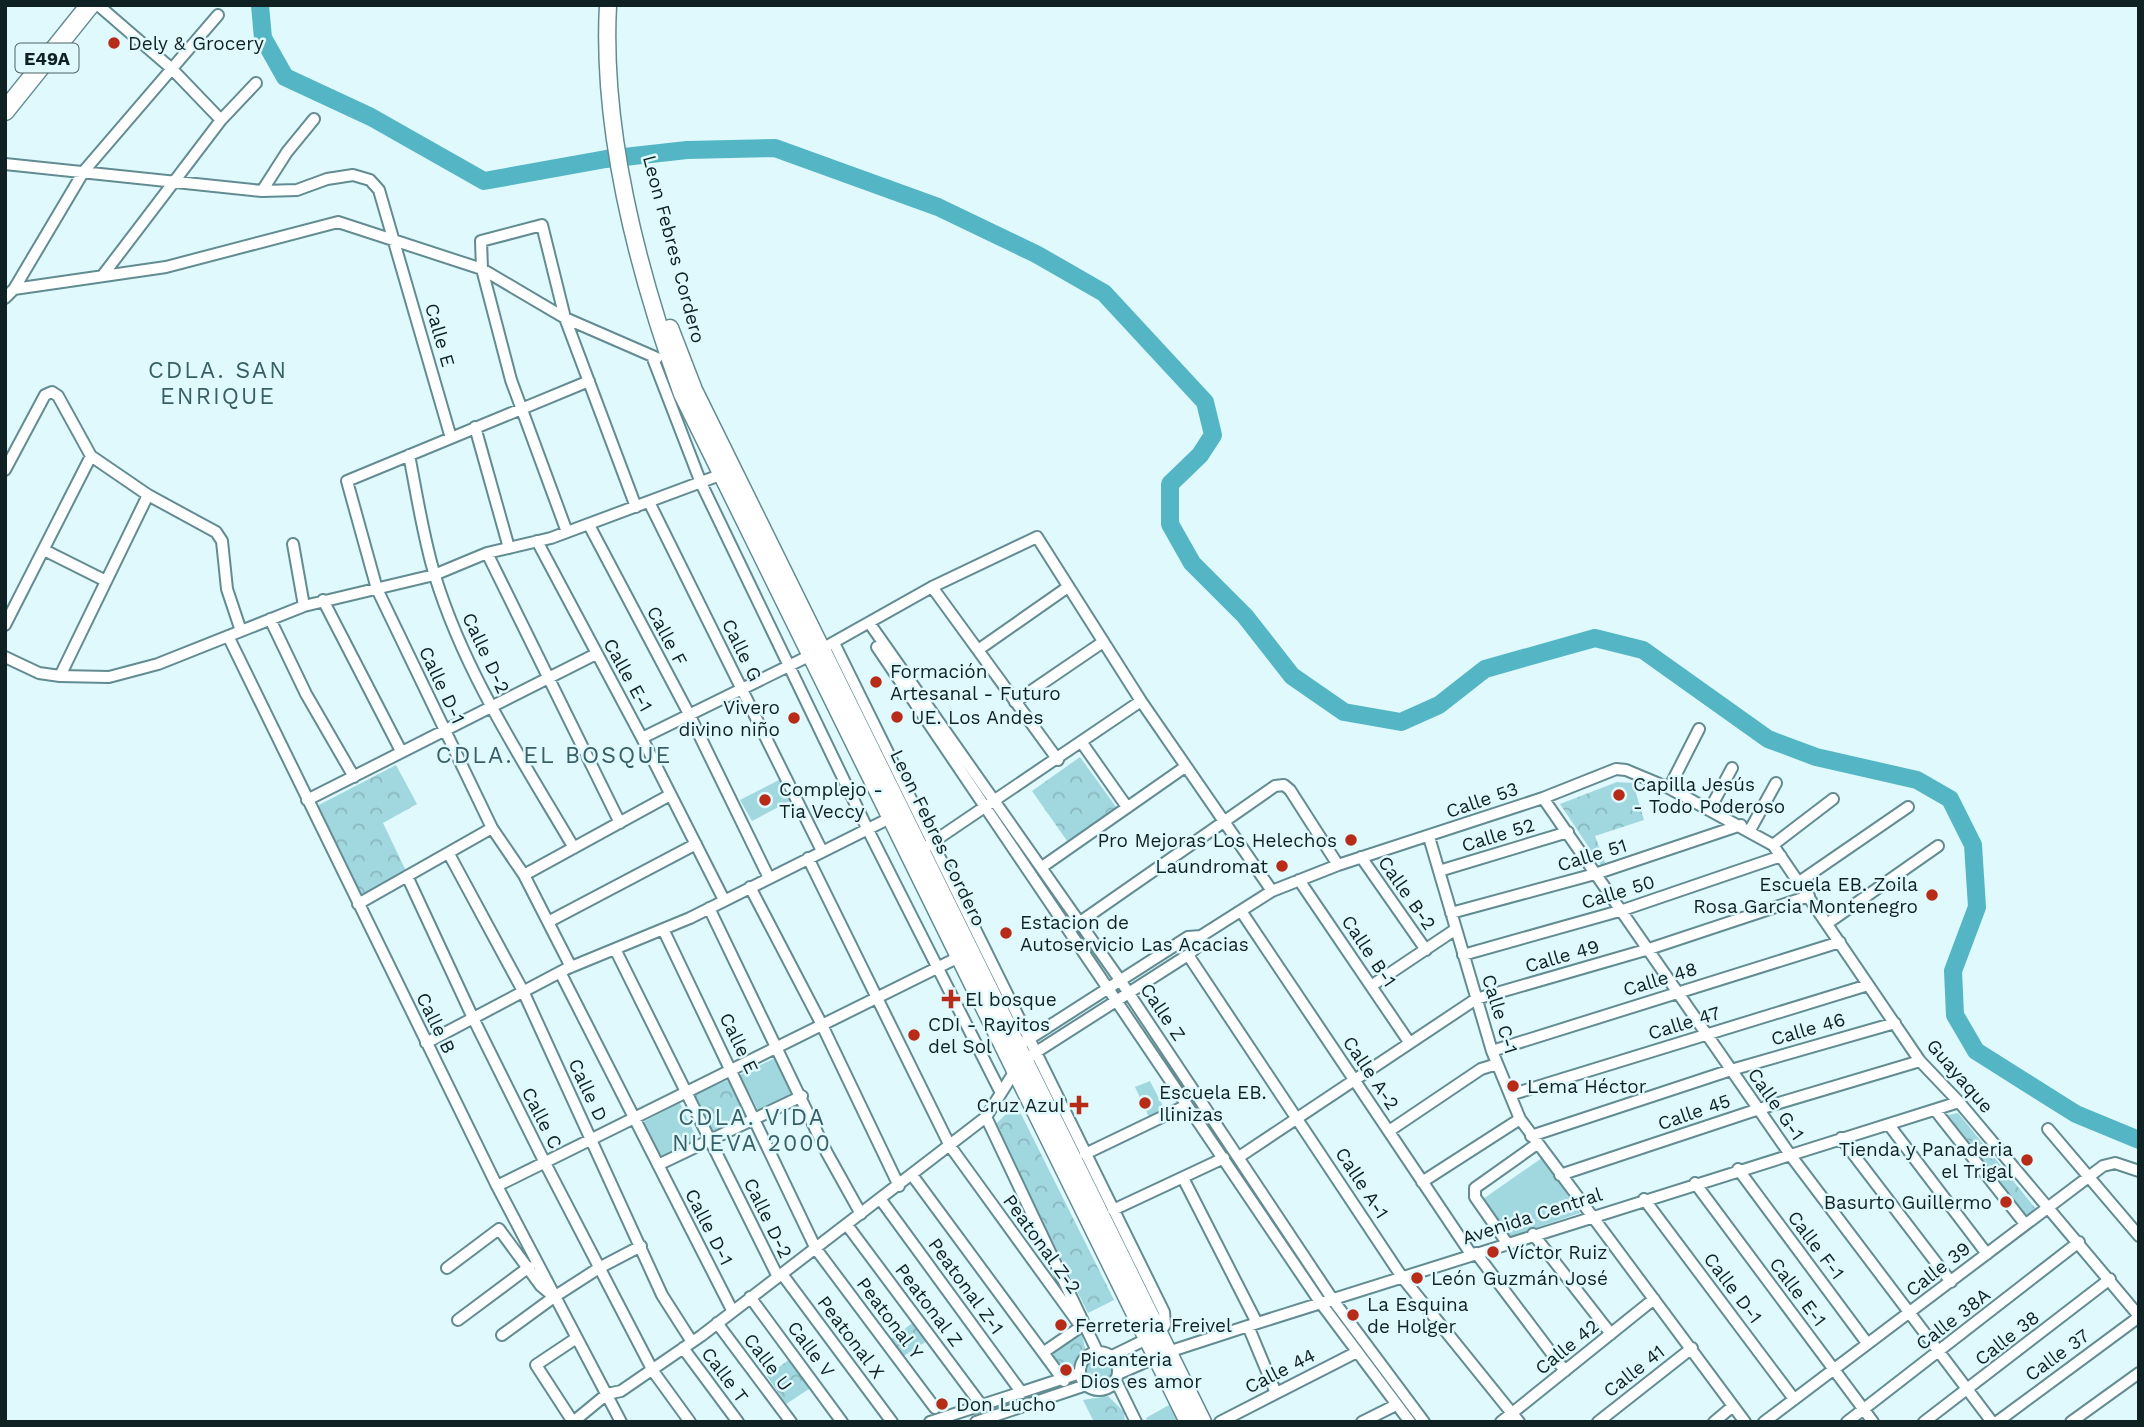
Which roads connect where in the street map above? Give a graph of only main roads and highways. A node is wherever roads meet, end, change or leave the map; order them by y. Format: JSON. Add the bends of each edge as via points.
{"nodes":[{"id":1,"x":90,"y":5,"type":"edge"},
{"id":2,"x":5,"y":111,"type":"edge"}],
"edges":[{"from":1,"to":2,"type":"main road","number":"E49A"}]}
